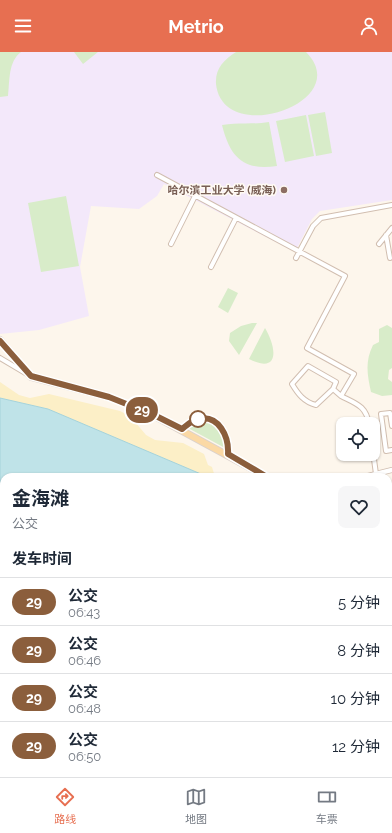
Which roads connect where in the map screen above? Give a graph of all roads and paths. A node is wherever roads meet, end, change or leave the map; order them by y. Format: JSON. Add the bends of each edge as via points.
{"nodes":[{"id":1,"x":157,"y":175,"type":"dead end"},
{"id":2,"x":195,"y":196,"type":"junction"},
{"id":3,"x":392,"y":205,"type":"edge"},
{"id":4,"x":236,"y":218,"type":"junction"},
{"id":5,"x":392,"y":228,"type":"edge"},
{"id":6,"x":386,"y":235,"type":"junction"},
{"id":7,"x":170,"y":244,"type":"dead end"},
{"id":8,"x":379,"y":244,"type":"dead end"},
{"id":9,"x":300,"y":251,"type":"junction"},
{"id":10,"x":296,"y":258,"type":"dead end"},
{"id":11,"x":390,"y":258,"type":"dead end"},
{"id":12,"x":211,"y":267,"type":"dead end"},
{"id":13,"x":0,"y":340,"type":"edge"},
{"id":14,"x":0,"y":358,"type":"edge"},
{"id":15,"x":31,"y":376,"type":"junction"},
{"id":16,"x":333,"y":389,"type":"junction"},
{"id":17,"x":342,"y":396,"type":"junction"},
{"id":18,"x":367,"y":417,"type":"edge"},
{"id":19,"x":392,"y":426,"type":"edge"},
{"id":20,"x":392,"y":450,"type":"edge"},
{"id":21,"x":374,"y":461,"type":"edge"},
{"id":22,"x":392,"y":470,"type":"edge"},
{"id":23,"x":261,"y":473,"type":"edge"},
{"id":24,"x":376,"y":473,"type":"edge"},
{"id":25,"x":380,"y":473,"type":"edge"}],
"edges":[{"from":1,"to":2,"type":"street"},
{"from":2,"to":4,"type":"street"},
{"from":2,"to":7,"type":"street"},
{"from":3,"to":9,"type":"street","via":[[321,218],[313,226]]},
{"from":4,"to":9,"type":"street"},
{"from":4,"to":12,"type":"street"},
{"from":5,"to":6,"type":"street"},
{"from":6,"to":8,"type":"street"},
{"from":6,"to":11,"type":"street"},
{"from":9,"to":10,"type":"street"},
{"from":9,"to":17,"type":"street","via":[[345,276],[307,348],[354,374]]},
{"from":13,"to":15,"type":"main road"},
{"from":14,"to":15,"type":"street"},
{"from":15,"to":23,"type":"main road","via":[[109,397],[154,415]]},
{"from":16,"to":16,"type":"street","via":[[336,382],[308,366],[292,384],[308,403],[316,405]]},
{"from":16,"to":17,"type":"street"},
{"from":17,"to":18,"type":"street","via":[[361,407]]},
{"from":19,"to":20,"type":"street","via":[[390,413],[381,414],[386,451]]},
{"from":21,"to":24,"type":"street"},
{"from":22,"to":25,"type":"street"}]}
